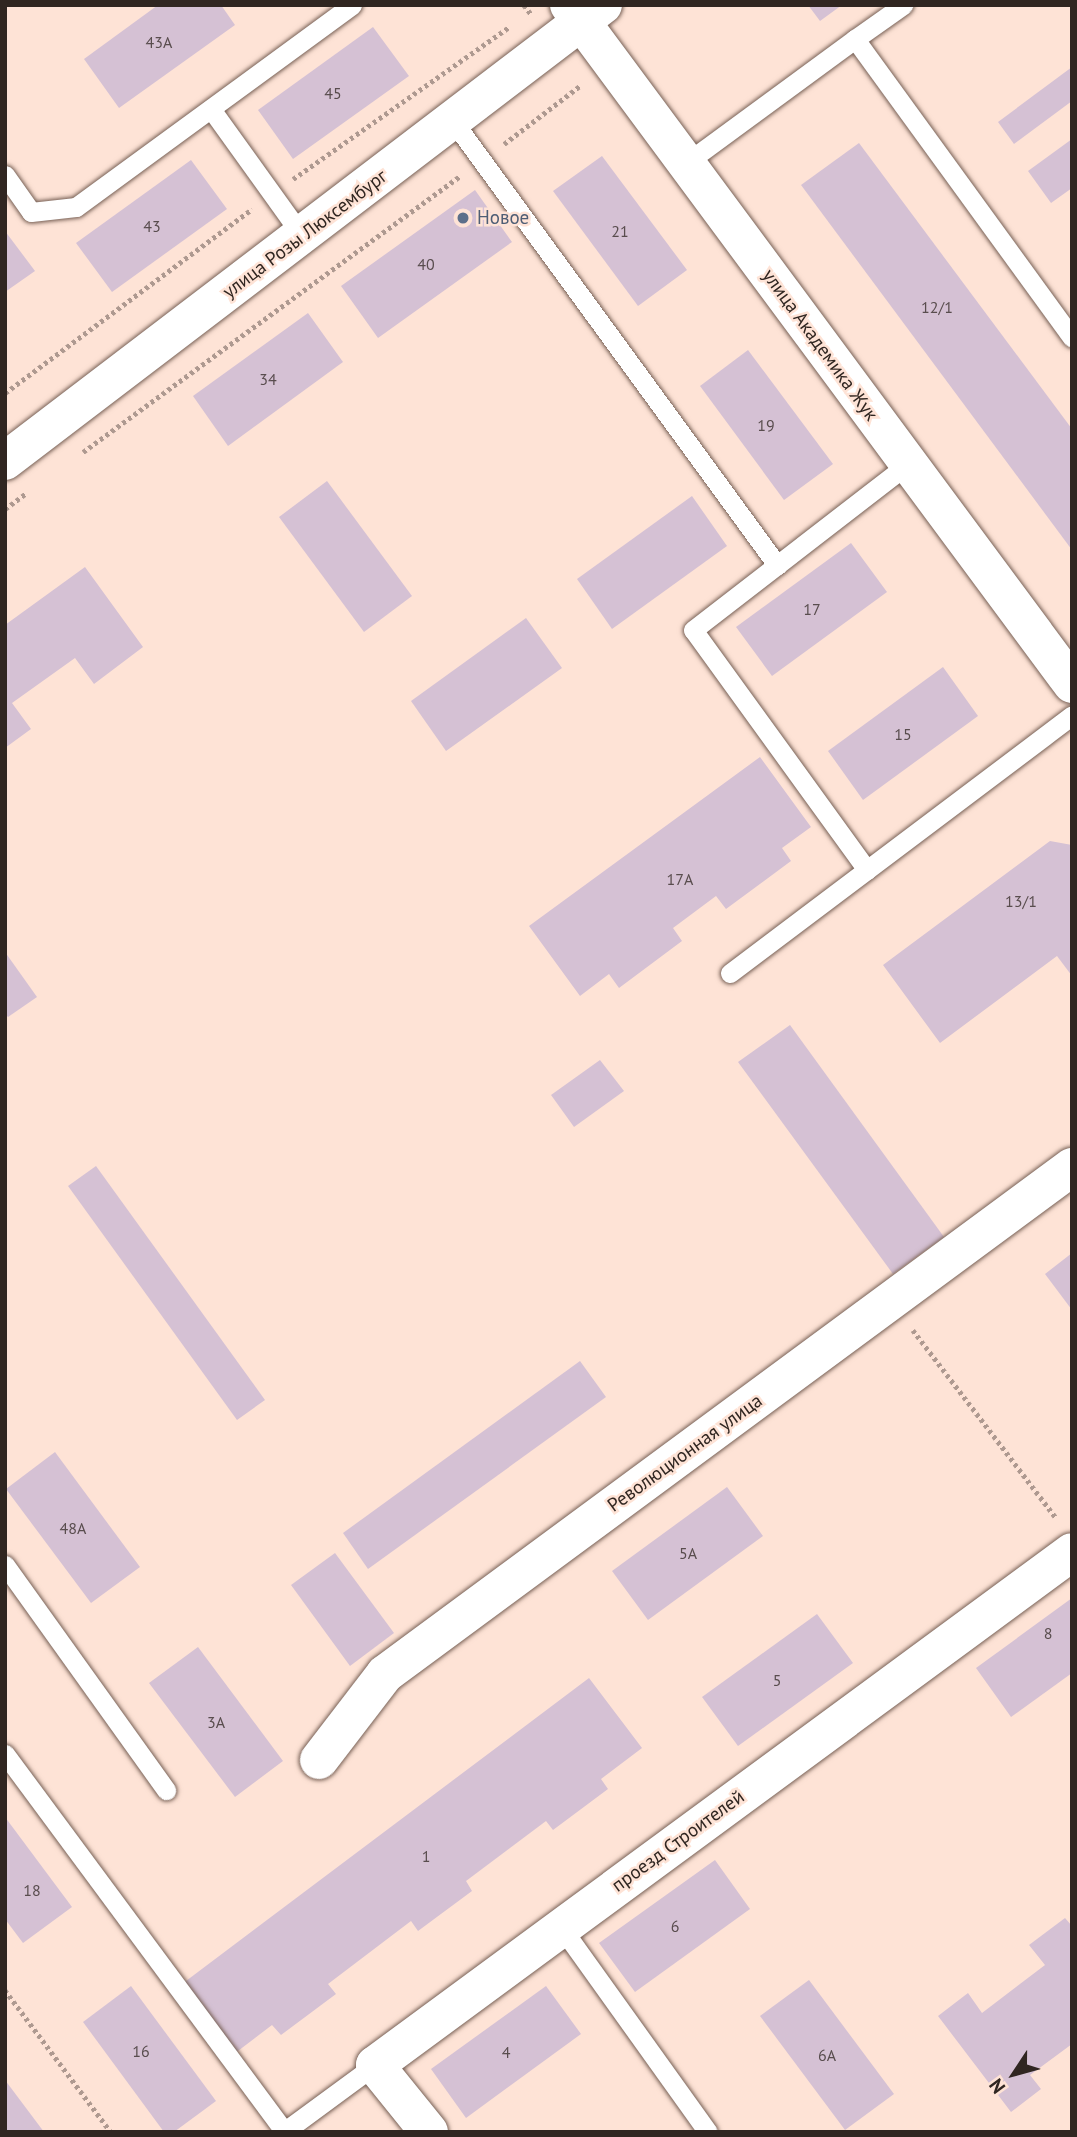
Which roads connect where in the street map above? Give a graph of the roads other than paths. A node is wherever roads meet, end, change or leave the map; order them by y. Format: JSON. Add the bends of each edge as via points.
{"nodes":[{"id":1,"x":352,"y":5,"type":"edge"},
{"id":2,"x":902,"y":5,"type":"edge"},
{"id":3,"x":584,"y":11,"type":"edge"},
{"id":4,"x":855,"y":39,"type":"junction"},
{"id":5,"x":211,"y":109,"type":"junction"},
{"id":6,"x":453,"y":121,"type":"junction"},
{"id":7,"x":686,"y":163,"type":"junction"},
{"id":8,"x":5,"y":175,"type":"edge"},
{"id":9,"x":303,"y":237,"type":"junction"},
{"id":10,"x":1072,"y":338,"type":"edge"},
{"id":11,"x":5,"y":461,"type":"edge"},
{"id":12,"x":908,"y":464,"type":"junction"},
{"id":13,"x":777,"y":565,"type":"junction"},
{"id":14,"x":1072,"y":684,"type":"edge"},
{"id":15,"x":1072,"y":715,"type":"edge"},
{"id":16,"x":867,"y":870,"type":"junction"},
{"id":17,"x":730,"y":973,"type":"dead end"},
{"id":18,"x":1071,"y":1170,"type":"edge"},
{"id":19,"x":1068,"y":1540,"type":"edge"},
{"id":20,"x":5,"y":1565,"type":"edge"},
{"id":21,"x":5,"y":1754,"type":"edge"},
{"id":22,"x":319,"y":1760,"type":"dead end"},
{"id":23,"x":166,"y":1790,"type":"dead end"},
{"id":24,"x":561,"y":1927,"type":"junction"},
{"id":25,"x":374,"y":2065,"type":"junction"},
{"id":26,"x":285,"y":2131,"type":"edge"},
{"id":27,"x":429,"y":2132,"type":"edge"},
{"id":28,"x":708,"y":2132,"type":"edge"}],
"edges":[{"from":1,"to":5,"type":"lane"},
{"from":2,"to":4,"type":"lane"},
{"from":3,"to":6,"type":"street","name":"улица Розы Люксембург"},
{"from":3,"to":7,"type":"street","name":"улица Академика Жук"},
{"from":4,"to":7,"type":"lane"},
{"from":4,"to":10,"type":"lane"},
{"from":5,"to":8,"type":"lane","via":[[76,207],[31,212]]},
{"from":5,"to":9,"type":"lane"},
{"from":6,"to":9,"type":"street","name":"улица Розы Люксембург"},
{"from":6,"to":13,"type":"lane"},
{"from":7,"to":12,"type":"street","name":"улица Академика Жук"},
{"from":9,"to":11,"type":"street","name":"улица Розы Люксембург"},
{"from":12,"to":13,"type":"lane"},
{"from":12,"to":14,"type":"street","name":"улица Академика Жук"},
{"from":13,"to":16,"type":"lane","via":[[694,630]]},
{"from":15,"to":16,"type":"lane"},
{"from":16,"to":17,"type":"lane"},
{"from":18,"to":22,"type":"street","name":"Революционная улица","via":[[385,1674]]},
{"from":19,"to":24,"type":"street","name":"проезд Строителей"},
{"from":20,"to":23,"type":"lane"},
{"from":21,"to":26,"type":"lane"},
{"from":24,"to":25,"type":"street","name":"проезд Строителей"},
{"from":24,"to":28,"type":"lane"},
{"from":25,"to":26,"type":"lane","name":"проезд Строителей"},
{"from":25,"to":27,"type":"street"}]}
